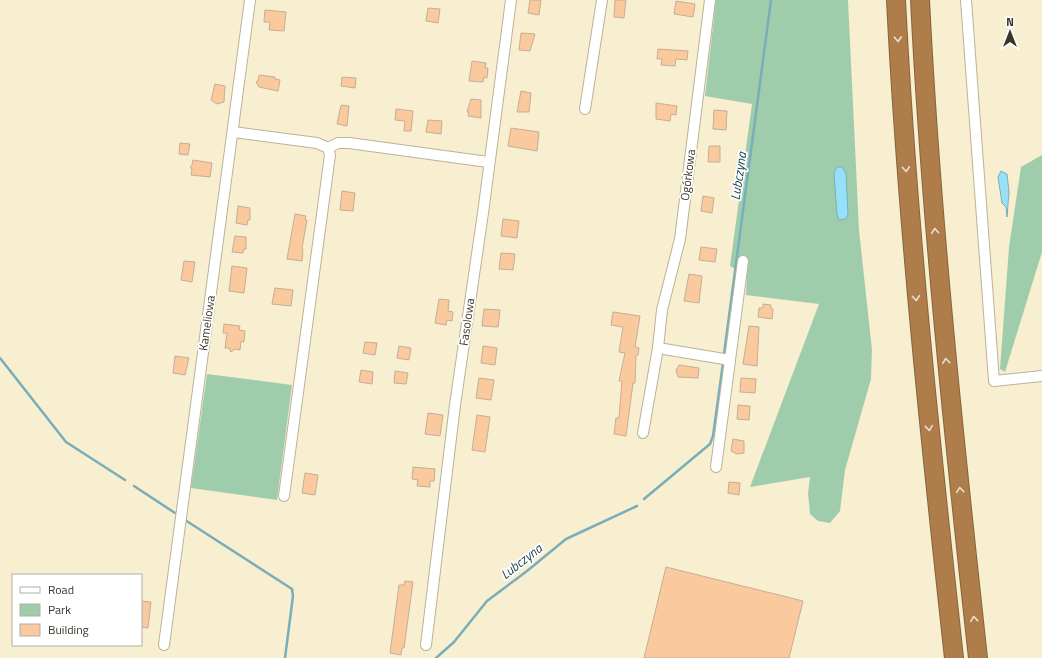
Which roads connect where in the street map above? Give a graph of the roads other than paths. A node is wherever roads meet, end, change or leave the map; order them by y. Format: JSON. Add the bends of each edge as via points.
{"nodes":[{"id":1,"x":250,"y":0,"type":"edge"},
{"id":2,"x":511,"y":0,"type":"edge"},
{"id":3,"x":602,"y":0,"type":"edge"},
{"id":4,"x":710,"y":0,"type":"edge"},
{"id":5,"x":896,"y":0,"type":"edge"},
{"id":6,"x":920,"y":0,"type":"edge"},
{"id":7,"x":966,"y":0,"type":"edge"},
{"id":8,"x":585,"y":109,"type":"dead end"},
{"id":9,"x":233,"y":132,"type":"junction"},
{"id":10,"x":328,"y":148,"type":"junction"},
{"id":11,"x":488,"y":162,"type":"junction"},
{"id":12,"x":743,"y":261,"type":"dead end"},
{"id":13,"x":658,"y":348,"type":"junction"},
{"id":14,"x":730,"y":360,"type":"junction"},
{"id":15,"x":1042,"y":376,"type":"edge"},
{"id":16,"x":643,"y":433,"type":"dead end"},
{"id":17,"x":716,"y":467,"type":"dead end"},
{"id":18,"x":284,"y":496,"type":"dead end"},
{"id":19,"x":164,"y":645,"type":"dead end"},
{"id":20,"x":426,"y":645,"type":"dead end"},
{"id":21,"x":954,"y":658,"type":"edge"},
{"id":22,"x":978,"y":658,"type":"edge"}],
"edges":[{"from":1,"to":9,"type":"street","name":"Kameliowa"},
{"from":2,"to":11,"type":"street","name":"Fasolowa"},
{"from":3,"to":8,"type":"street"},
{"from":4,"to":13,"type":"street","name":"Ogórkowa","via":[[680,239],[662,310]]},
{"from":5,"to":21,"type":"highway","one_way":true,"via":[[918,315]]},
{"from":22,"to":6,"type":"highway","one_way":true,"via":[[942,320]]},
{"from":7,"to":15,"type":"street","via":[[994,381]]},
{"from":9,"to":10,"type":"street","via":[[317,143]]},
{"from":9,"to":19,"type":"street","name":"Kameliowa"},
{"from":10,"to":11,"type":"street","via":[[338,143],[349,142]]},
{"from":10,"to":18,"type":"street","via":[[330,155]]},
{"from":11,"to":20,"type":"street","name":"Fasolowa"},
{"from":12,"to":14,"type":"street"},
{"from":13,"to":14,"type":"street"},
{"from":13,"to":16,"type":"street","name":"Ogórkowa"},
{"from":14,"to":17,"type":"street"}]}
